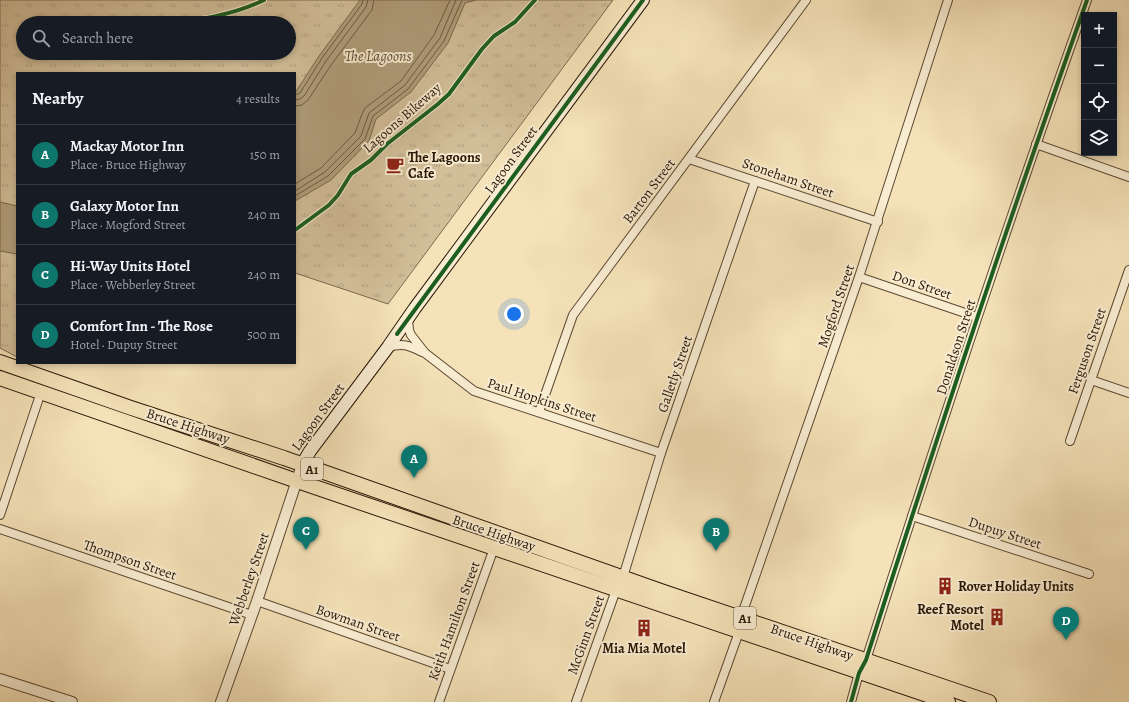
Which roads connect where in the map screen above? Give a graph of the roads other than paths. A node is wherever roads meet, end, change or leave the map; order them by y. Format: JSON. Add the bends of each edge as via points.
{"nodes":[{"id":1,"x":643,"y":0,"type":"edge"},
{"id":2,"x":806,"y":0,"type":"edge"},
{"id":3,"x":948,"y":0,"type":"edge"},
{"id":4,"x":1087,"y":0,"type":"edge"},
{"id":5,"x":1036,"y":144,"type":"junction"},
{"id":6,"x":689,"y":159,"type":"junction"},
{"id":7,"x":1129,"y":177,"type":"edge"},
{"id":8,"x":755,"y":181,"type":"junction"},
{"id":9,"x":878,"y":222,"type":"junction"},
{"id":10,"x":1129,"y":270,"type":"edge"},
{"id":11,"x":859,"y":277,"type":"junction"},
{"id":12,"x":977,"y":317,"type":"junction"},
{"id":13,"x":408,"y":318,"type":"junction"},
{"id":14,"x":388,"y":347,"type":"junction"},
{"id":15,"x":425,"y":353,"type":"junction"},
{"id":16,"x":0,"y":362,"type":"edge"},
{"id":17,"x":0,"y":378,"type":"edge"},
{"id":18,"x":1091,"y":380,"type":"junction"},
{"id":19,"x":41,"y":392,"type":"junction"},
{"id":20,"x":1129,"y":393,"type":"edge"},
{"id":21,"x":539,"y":412,"type":"junction"},
{"id":22,"x":1070,"y":441,"type":"dead end"},
{"id":23,"x":661,"y":453,"type":"junction"},
{"id":24,"x":302,"y":465,"type":"junction"},
{"id":25,"x":297,"y":481,"type":"junction"},
{"id":26,"x":0,"y":515,"type":"edge"},
{"id":27,"x":912,"y":516,"type":"junction"},
{"id":28,"x":0,"y":529,"type":"edge"},
{"id":29,"x":494,"y":548,"type":"junction"},
{"id":30,"x":1089,"y":574,"type":"dead end"},
{"id":31,"x":623,"y":577,"type":"junction"},
{"id":32,"x":616,"y":590,"type":"junction"},
{"id":33,"x":257,"y":601,"type":"junction"},
{"id":34,"x":252,"y":615,"type":"junction"},
{"id":35,"x":741,"y":617,"type":"junction"},
{"id":36,"x":739,"y":632,"type":"junction"},
{"id":37,"x":866,"y":660,"type":"junction"},
{"id":38,"x":450,"y":669,"type":"junction"},
{"id":39,"x":860,"y":673,"type":"junction"},
{"id":40,"x":0,"y":678,"type":"edge"},
{"id":41,"x":72,"y":702,"type":"edge"},
{"id":42,"x":221,"y":702,"type":"edge"},
{"id":43,"x":439,"y":702,"type":"edge"},
{"id":44,"x":576,"y":702,"type":"edge"},
{"id":45,"x":714,"y":702,"type":"edge"},
{"id":46,"x":851,"y":702,"type":"edge"},
{"id":47,"x":948,"y":702,"type":"edge"},
{"id":48,"x":989,"y":702,"type":"edge"}],
"edges":[{"from":1,"to":13,"type":"main road","name":"Lagoon Street"},
{"from":2,"to":6,"type":"street","name":"Barton Street"},
{"from":3,"to":9,"type":"street","name":"Mogford Street"},
{"from":4,"to":5,"type":"street","name":"Donaldson Street"},
{"from":5,"to":7,"type":"street"},
{"from":5,"to":12,"type":"street","name":"Donaldson Street"},
{"from":6,"to":8,"type":"street","name":"Stoneham Street"},
{"from":6,"to":21,"type":"street","name":"Barton Street","via":[[573,315]]},
{"from":8,"to":9,"type":"street","name":"Stoneham Street"},
{"from":8,"to":23,"type":"street","name":"Galletly Street"},
{"from":9,"to":11,"type":"street","name":"Mogford Street"},
{"from":10,"to":18,"type":"street","name":"Ferguson Street"},
{"from":11,"to":12,"type":"street","name":"Don Street"},
{"from":11,"to":35,"type":"street","name":"Mogford Street"},
{"from":12,"to":27,"type":"street","name":"Donaldson Street"},
{"from":13,"to":14,"type":"main road","name":"Lagoon Street"},
{"from":13,"to":15,"type":"street","name":"Paul Hopkins Street","via":[[408,330]]},
{"from":14,"to":15,"type":"street","name":"Paul Hopkins Street","via":[[407,345]]},
{"from":14,"to":24,"type":"main road","name":"Lagoon Street","via":[[307,454]]},
{"from":15,"to":21,"type":"street","name":"Paul Hopkins Street","via":[[474,391]]},
{"from":16,"to":24,"type":"highway","name":"Bruce Highway","number":"A1"},
{"from":17,"to":19,"type":"highway","name":"Bruce Highway","number":"A1"},
{"from":18,"to":20,"type":"street"},
{"from":18,"to":22,"type":"street","name":"Ferguson Street"},
{"from":19,"to":25,"type":"highway","name":"Bruce Highway","number":"A1"},
{"from":19,"to":26,"type":"street"},
{"from":21,"to":23,"type":"street","name":"Paul Hopkins Street"},
{"from":23,"to":31,"type":"street","name":"Galletly Street"},
{"from":24,"to":25,"type":"street","name":"Webberley Street"},
{"from":24,"to":31,"type":"highway","name":"Bruce Highway","number":"A1"},
{"from":25,"to":29,"type":"highway","name":"Bruce Highway","number":"A1"},
{"from":25,"to":33,"type":"street","name":"Webberley Street"},
{"from":27,"to":30,"type":"street","name":"Dupuy Street"},
{"from":27,"to":37,"type":"street","name":"Donaldson Street"},
{"from":28,"to":34,"type":"street","name":"Thompson Street"},
{"from":29,"to":32,"type":"highway","name":"Bruce Highway","number":"A1"},
{"from":29,"to":38,"type":"street","name":"Keith Hamilton Street"},
{"from":31,"to":32,"type":"street","name":"McGinn Street"},
{"from":31,"to":35,"type":"highway","name":"Bruce Highway","number":"A1"},
{"from":32,"to":36,"type":"highway","name":"Bruce Highway","number":"A1"},
{"from":32,"to":44,"type":"street","name":"McGinn Street"},
{"from":33,"to":34,"type":"street","name":"Webberley Street"},
{"from":33,"to":38,"type":"street","name":"Bowman Street"},
{"from":34,"to":42,"type":"street","name":"Webberley Street"},
{"from":35,"to":37,"type":"highway","name":"Bruce Highway","number":"A1"},
{"from":36,"to":39,"type":"highway","name":"Bruce Highway","number":"A1"},
{"from":36,"to":45,"type":"street"},
{"from":37,"to":39,"type":"street","name":"Donaldson Street"},
{"from":37,"to":48,"type":"highway","name":"Bruce Highway","number":"A1"},
{"from":38,"to":43,"type":"street","name":"Keith Hamilton Street"},
{"from":39,"to":46,"type":"street","name":"Donaldson Street"},
{"from":39,"to":47,"type":"highway","name":"Bruce Highway","number":"A1"},
{"from":40,"to":41,"type":"street"}]}
